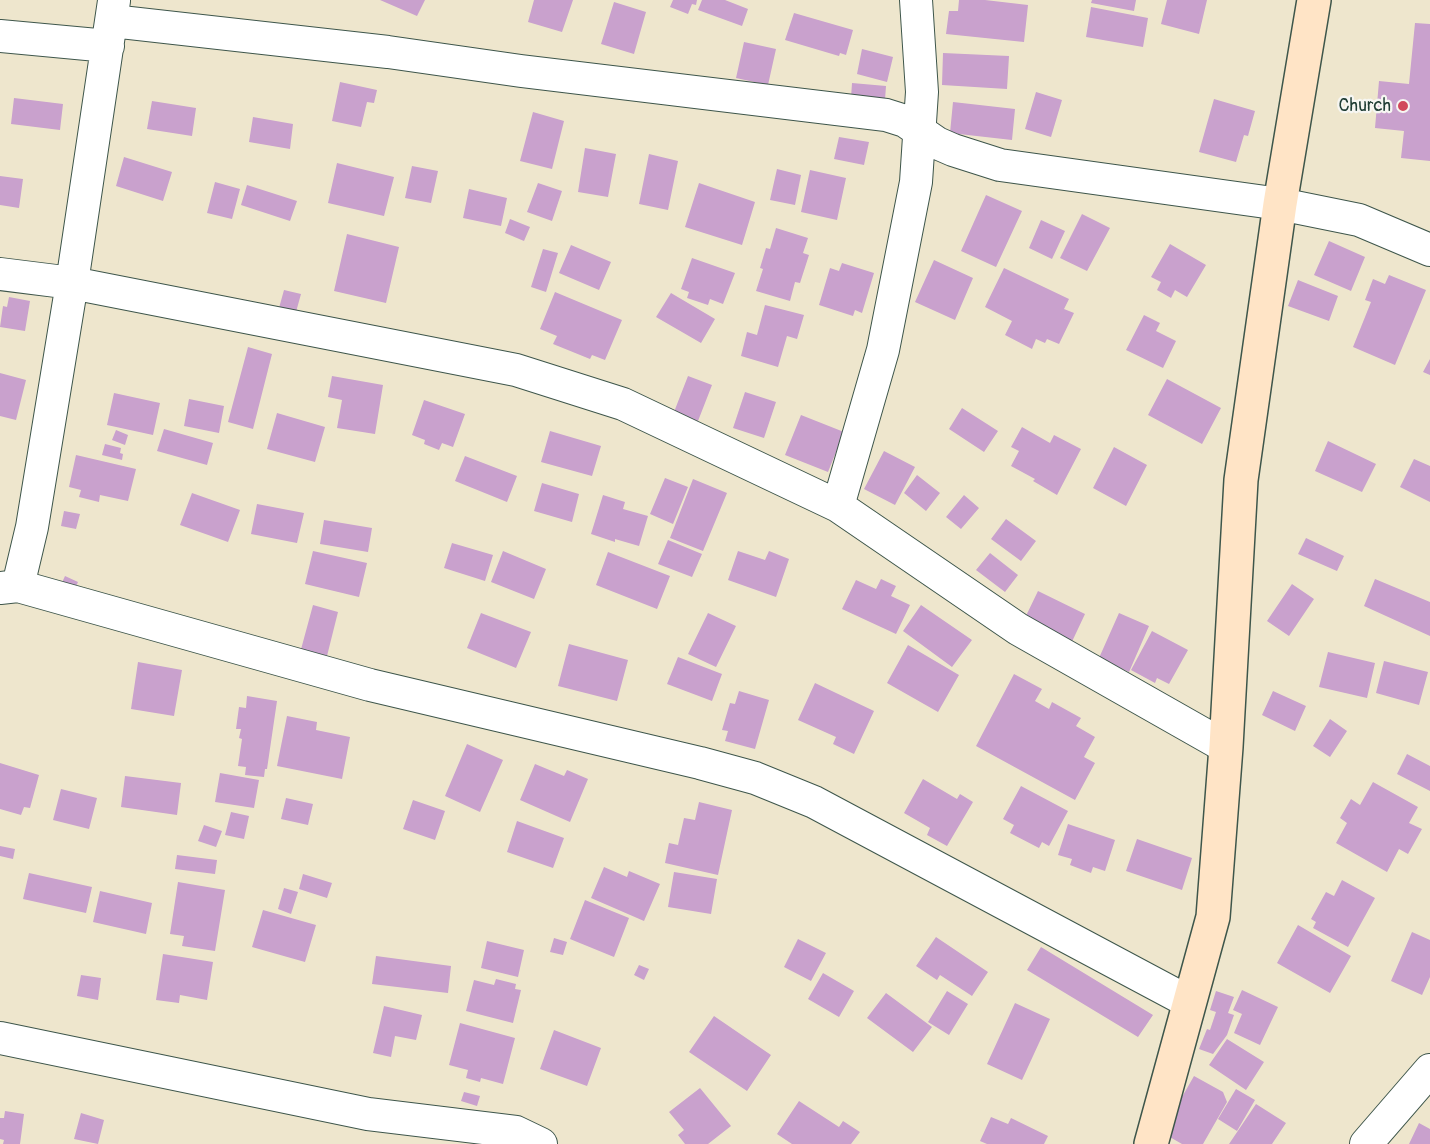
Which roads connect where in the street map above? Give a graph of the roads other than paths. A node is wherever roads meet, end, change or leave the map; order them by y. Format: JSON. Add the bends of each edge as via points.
{"nodes":[{"id":1,"x":916,"y":0,"type":"edge"},
{"id":2,"x":1314,"y":0,"type":"edge"},
{"id":3,"x":111,"y":22,"type":"edge"},
{"id":4,"x":0,"y":36,"type":"edge"},
{"id":5,"x":920,"y":131,"type":"junction"},
{"id":6,"x":1280,"y":204,"type":"junction"},
{"id":7,"x":1430,"y":250,"type":"edge"},
{"id":8,"x":0,"y":274,"type":"edge"},
{"id":9,"x":72,"y":283,"type":"junction"},
{"id":10,"x":838,"y":506,"type":"junction"},
{"id":11,"x":9,"y":587,"type":"edge"},
{"id":12,"x":1226,"y":747,"type":"junction"},
{"id":13,"x":1189,"y":1002,"type":"junction"},
{"id":14,"x":0,"y":1038,"type":"edge"},
{"id":15,"x":1430,"y":1070,"type":"edge"},
{"id":16,"x":541,"y":1144,"type":"edge"},
{"id":17,"x":1151,"y":1144,"type":"edge"},
{"id":18,"x":1366,"y":1144,"type":"edge"}],
"edges":[{"from":1,"to":5,"type":"street","via":[[922,93]]},
{"from":2,"to":6,"type":"street"},
{"from":3,"to":4,"type":"street"},
{"from":3,"to":5,"type":"street","via":[[388,52],[886,115],[905,120]]},
{"from":3,"to":9,"type":"street"},
{"from":5,"to":6,"type":"street","via":[[953,150],[1000,165]]},
{"from":5,"to":10,"type":"street","via":[[916,182],[883,350]]},
{"from":6,"to":7,"type":"street","via":[[1359,220]]},
{"from":6,"to":12,"type":"street","via":[[1241,480]]},
{"from":8,"to":9,"type":"street"},
{"from":9,"to":10,"type":"street","via":[[516,370],[623,404]]},
{"from":9,"to":11,"type":"street","via":[[32,527]]},
{"from":10,"to":12,"type":"street","via":[[1018,629]]},
{"from":11,"to":13,"type":"street","via":[[370,685],[755,778],[814,802]]},
{"from":12,"to":13,"type":"street","via":[[1214,917]]},
{"from":13,"to":17,"type":"street"},
{"from":14,"to":16,"type":"street","via":[[368,1114],[516,1132]]},
{"from":15,"to":18,"type":"street"}]}
